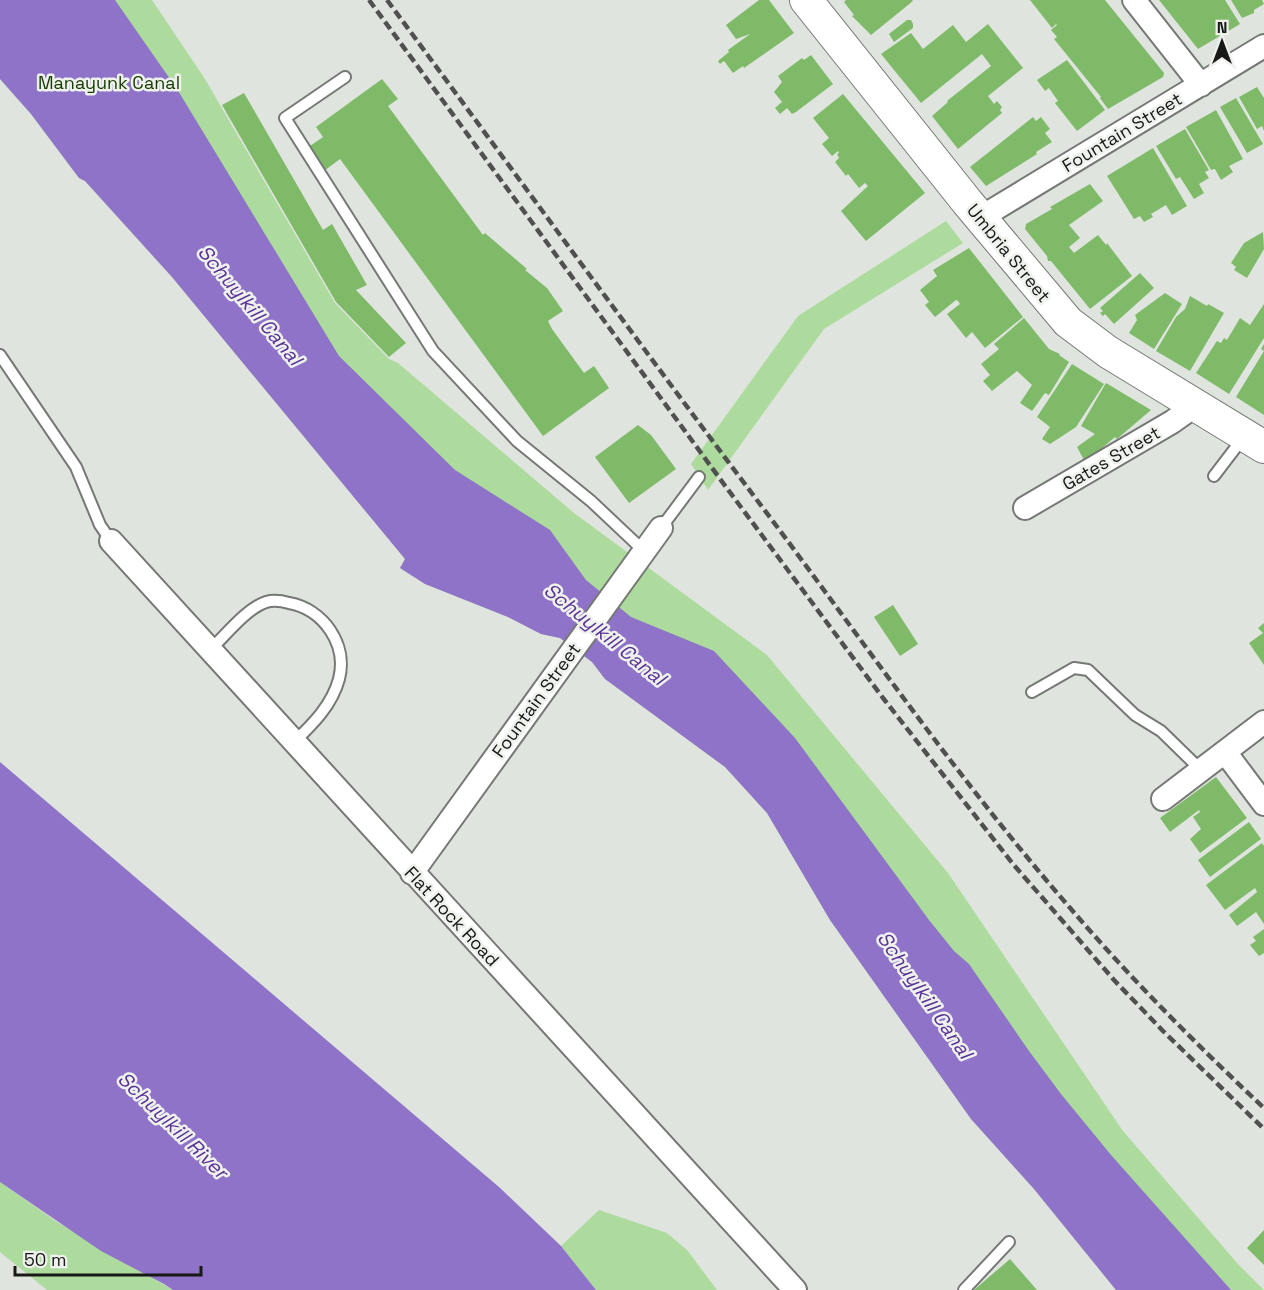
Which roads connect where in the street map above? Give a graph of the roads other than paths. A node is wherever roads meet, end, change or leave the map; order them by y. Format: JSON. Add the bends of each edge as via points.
{"nodes":[{"id":1,"x":806,"y":0,"type":"edge"},
{"id":2,"x":1134,"y":0,"type":"edge"},
{"id":3,"x":1264,"y":46,"type":"edge"},
{"id":4,"x":345,"y":77,"type":"dead end"},
{"id":5,"x":1201,"y":85,"type":"junction"},
{"id":6,"x":980,"y":218,"type":"junction"},
{"id":7,"x":0,"y":355,"type":"edge"},
{"id":8,"x":1196,"y":405,"type":"junction"},
{"id":9,"x":1259,"y":444,"type":"edge"},
{"id":10,"x":1214,"y":476,"type":"dead end"},
{"id":11,"x":699,"y":477,"type":"dead end"},
{"id":12,"x":1025,"y":508,"type":"dead end"},
{"id":13,"x":661,"y":528,"type":"joint"},
{"id":14,"x":111,"y":541,"type":"joint"},
{"id":15,"x":644,"y":551,"type":"junction"},
{"id":16,"x":210,"y":650,"type":"junction"},
{"id":17,"x":1032,"y":692,"type":"dead end"},
{"id":18,"x":1264,"y":722,"type":"edge"},
{"id":19,"x":294,"y":742,"type":"junction"},
{"id":20,"x":1225,"y":752,"type":"junction"},
{"id":21,"x":1201,"y":770,"type":"junction"},
{"id":22,"x":1163,"y":799,"type":"dead end"},
{"id":23,"x":1264,"y":804,"type":"edge"},
{"id":24,"x":412,"y":873,"type":"junction"},
{"id":25,"x":1009,"y":1242,"type":"dead end"},
{"id":26,"x":795,"y":1290,"type":"edge"},
{"id":27,"x":964,"y":1290,"type":"edge"}],
"edges":[{"from":1,"to":6,"type":"main road","name":"Umbria Street"},
{"from":2,"to":5,"type":"street"},
{"from":3,"to":5,"type":"street","name":"Fountain Street"},
{"from":4,"to":15,"type":"lane","via":[[285,118],[433,351],[517,441],[591,501]]},
{"from":5,"to":6,"type":"street","name":"Fountain Street"},
{"from":6,"to":8,"type":"main road","name":"Umbria Street","via":[[1068,322],[1108,352]]},
{"from":7,"to":14,"type":"lane","via":[[76,467],[100,525]]},
{"from":8,"to":9,"type":"main road","name":"Umbria Street"},
{"from":8,"to":12,"type":"street","name":"Gates Street","via":[[1172,423]]},
{"from":9,"to":10,"type":"lane"},
{"from":11,"to":13,"type":"lane"},
{"from":13,"to":15,"type":"street","name":"Fountain Street"},
{"from":14,"to":16,"type":"street","name":"Flat Rock Road"},
{"from":15,"to":24,"type":"street","name":"Fountain Street"},
{"from":16,"to":19,"type":"street","name":"Flat Rock Road"},
{"from":16,"to":19,"type":"lane","via":[[267,602],[291,603],[319,616],[338,646],[339,678],[323,712]]},
{"from":17,"to":21,"type":"lane","via":[[1074,668],[1088,670]]},
{"from":18,"to":20,"type":"street"},
{"from":19,"to":24,"type":"street","name":"Flat Rock Road"},
{"from":20,"to":21,"type":"street"},
{"from":20,"to":23,"type":"street"},
{"from":21,"to":22,"type":"street"},
{"from":24,"to":26,"type":"street","name":"Flat Rock Road"},
{"from":25,"to":27,"type":"lane"}]}
